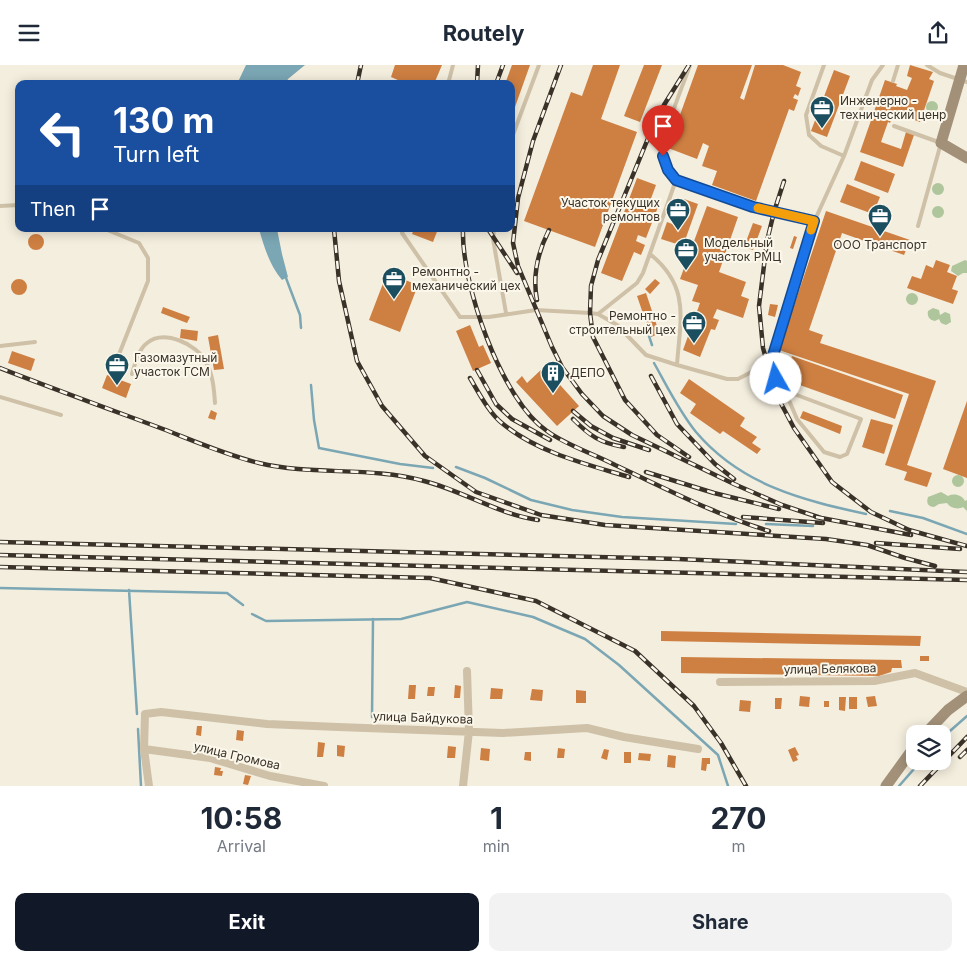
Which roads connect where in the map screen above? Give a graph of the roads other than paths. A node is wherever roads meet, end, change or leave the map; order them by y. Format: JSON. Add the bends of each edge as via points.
{"nodes":[{"id":1,"x":453,"y":65,"type":"edge"},
{"id":2,"x":539,"y":65,"type":"edge"},
{"id":3,"x":690,"y":65,"type":"edge"},
{"id":4,"x":824,"y":65,"type":"edge"},
{"id":5,"x":883,"y":65,"type":"edge"},
{"id":6,"x":898,"y":65,"type":"edge"},
{"id":7,"x":927,"y":65,"type":"edge"},
{"id":8,"x":964,"y":65,"type":"edge"},
{"id":9,"x":449,"y":80,"type":"edge"},
{"id":10,"x":963,"y":80,"type":"edge"},
{"id":11,"x":893,"y":81,"type":"dead end"},
{"id":12,"x":894,"y":126,"type":"dead end"},
{"id":13,"x":515,"y":129,"type":"edge"},
{"id":14,"x":940,"y":143,"type":"junction"},
{"id":15,"x":844,"y":156,"type":"junction"},
{"id":16,"x":967,"y":158,"type":"edge"},
{"id":17,"x":676,"y":180,"type":"junction"},
{"id":18,"x":15,"y":205,"type":"edge"},
{"id":19,"x":0,"y":206,"type":"edge"},
{"id":20,"x":814,"y":221,"type":"junction"},
{"id":21,"x":918,"y":226,"type":"dead end"},
{"id":22,"x":112,"y":232,"type":"edge"},
{"id":23,"x":402,"y":232,"type":"edge"},
{"id":24,"x":494,"y":232,"type":"edge"},
{"id":25,"x":650,"y":254,"type":"junction"},
{"id":26,"x":506,"y":313,"type":"junction"},
{"id":27,"x":598,"y":314,"type":"junction"},
{"id":28,"x":35,"y":341,"type":"dead end"},
{"id":29,"x":0,"y":346,"type":"edge"},
{"id":30,"x":771,"y":362,"type":"junction"},
{"id":31,"x":677,"y":365,"type":"junction"},
{"id":32,"x":114,"y":367,"type":"dead end"},
{"id":33,"x":132,"y":374,"type":"dead end"},
{"id":34,"x":782,"y":384,"type":"junction"},
{"id":35,"x":0,"y":397,"type":"edge"},
{"id":36,"x":215,"y":403,"type":"dead end"},
{"id":37,"x":61,"y":415,"type":"dead end"},
{"id":38,"x":467,"y":671,"type":"dead end"},
{"id":39,"x":720,"y":682,"type":"dead end"},
{"id":40,"x":967,"y":691,"type":"edge"},
{"id":41,"x":967,"y":697,"type":"edge"},
{"id":42,"x":934,"y":725,"type":"edge"},
{"id":43,"x":468,"y":731,"type":"junction"},
{"id":44,"x":144,"y":749,"type":"junction"},
{"id":45,"x":698,"y":749,"type":"dead end"},
{"id":46,"x":906,"y":758,"type":"edge"},
{"id":47,"x":149,"y":786,"type":"edge"},
{"id":48,"x":324,"y":786,"type":"edge"},
{"id":49,"x":463,"y":786,"type":"edge"},
{"id":50,"x":886,"y":786,"type":"edge"}],
"edges":[{"from":1,"to":9,"type":"lane"},
{"from":2,"to":13,"type":"lane"},
{"from":3,"to":17,"type":"lane","via":[[664,141],[663,156]]},
{"from":4,"to":15,"type":"lane","via":[[806,115],[809,135],[821,146]]},
{"from":5,"to":15,"type":"lane","via":[[872,80]]},
{"from":6,"to":11,"type":"lane"},
{"from":7,"to":10,"type":"lane"},
{"from":8,"to":10,"type":"main road"},
{"from":10,"to":14,"type":"main road"},
{"from":12,"to":14,"type":"lane"},
{"from":14,"to":16,"type":"main road"},
{"from":14,"to":21,"type":"lane"},
{"from":15,"to":20,"type":"lane"},
{"from":17,"to":20,"type":"lane","via":[[753,207]]},
{"from":17,"to":25,"type":"lane"},
{"from":18,"to":19,"type":"lane"},
{"from":20,"to":30,"type":"lane"},
{"from":22,"to":32,"type":"lane","via":[[139,243],[148,258],[148,281]]},
{"from":23,"to":26,"type":"lane","via":[[460,317],[489,317]]},
{"from":24,"to":26,"type":"lane"},
{"from":25,"to":27,"type":"lane","via":[[637,283]]},
{"from":25,"to":31,"type":"lane","via":[[664,265],[676,286],[681,306]]},
{"from":26,"to":27,"type":"lane","via":[[554,310]]},
{"from":27,"to":31,"type":"lane","via":[[617,325],[646,355]]},
{"from":28,"to":29,"type":"lane"},
{"from":30,"to":31,"type":"lane","via":[[738,379]]},
{"from":30,"to":34,"type":"lane","via":[[776,379]]},
{"from":33,"to":36,"type":"lane","via":[[142,348],[148,342],[168,338],[183,342],[206,360],[213,379]]},
{"from":34,"to":34,"type":"lane","via":[[794,394],[861,419],[847,454],[840,457],[824,452],[797,419]]},
{"from":35,"to":37,"type":"lane"},
{"from":38,"to":43,"type":"street"},
{"from":39,"to":40,"type":"street","name":"улица Белякова","via":[[874,681],[916,673]]},
{"from":41,"to":42,"type":"main road"},
{"from":43,"to":44,"type":"street","name":"улица Байдукова","via":[[268,724],[161,712],[145,714]]},
{"from":43,"to":45,"type":"street","name":"улица Байдукова","via":[[503,733],[587,728]]},
{"from":43,"to":49,"type":"street"},
{"from":44,"to":47,"type":"street"},
{"from":44,"to":48,"type":"street","name":"улица Громова","via":[[210,759],[270,776]]},
{"from":46,"to":50,"type":"main road"}]}
